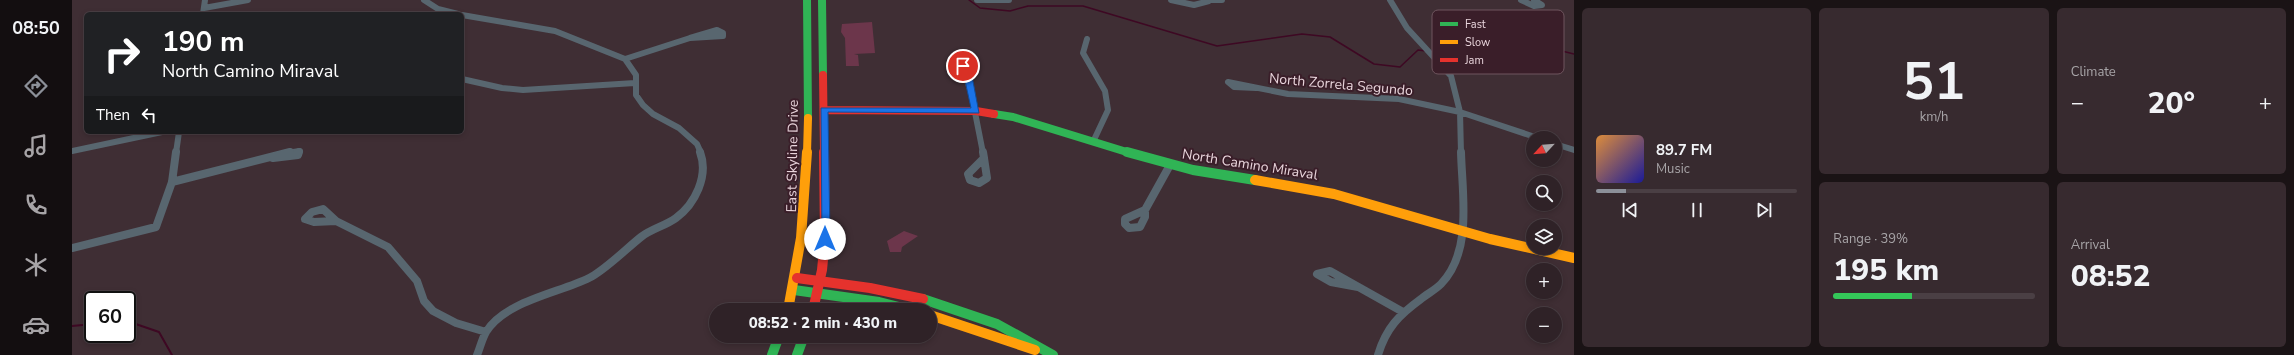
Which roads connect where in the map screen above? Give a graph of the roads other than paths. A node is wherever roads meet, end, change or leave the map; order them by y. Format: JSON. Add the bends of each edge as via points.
{"nodes":[{"id":1,"x":206,"y":0,"type":"edge"},
{"id":2,"x":248,"y":0,"type":"edge"},
{"id":3,"x":424,"y":0,"type":"edge"},
{"id":4,"x":808,"y":0,"type":"edge"},
{"id":5,"x":822,"y":0,"type":"edge"},
{"id":6,"x":977,"y":0,"type":"edge"},
{"id":7,"x":1009,"y":0,"type":"edge"},
{"id":8,"x":1171,"y":0,"type":"edge"},
{"id":9,"x":1208,"y":0,"type":"edge"},
{"id":10,"x":1222,"y":0,"type":"edge"},
{"id":11,"x":1390,"y":0,"type":"edge"},
{"id":12,"x":1521,"y":0,"type":"edge"},
{"id":13,"x":1534,"y":0,"type":"edge"},
{"id":14,"x":204,"y":8,"type":"junction"},
{"id":15,"x":203,"y":12,"type":"edge"},
{"id":16,"x":450,"y":12,"type":"edge"},
{"id":17,"x":464,"y":15,"type":"edge"},
{"id":18,"x":807,"y":35,"type":"junction"},
{"id":19,"x":688,"y":38,"type":"junction"},
{"id":20,"x":1087,"y":39,"type":"dead end"},
{"id":21,"x":1432,"y":55,"type":"edge"},
{"id":22,"x":959,"y":58,"type":"dead end"},
{"id":23,"x":625,"y":59,"type":"junction"},
{"id":24,"x":1449,"y":74,"type":"edge"},
{"id":25,"x":464,"y":79,"type":"edge"},
{"id":26,"x":824,"y":79,"type":"junction"},
{"id":27,"x":635,"y":83,"type":"junction"},
{"id":28,"x":1256,"y":88,"type":"dead end"},
{"id":29,"x":824,"y":110,"type":"junction"},
{"id":30,"x":976,"y":111,"type":"junction"},
{"id":31,"x":1460,"y":112,"type":"junction"},
{"id":32,"x":153,"y":134,"type":"edge"},
{"id":33,"x":179,"y":134,"type":"edge"},
{"id":34,"x":1526,"y":134,"type":"edge"},
{"id":35,"x":1093,"y":142,"type":"junction"},
{"id":36,"x":1562,"y":146,"type":"edge"},
{"id":37,"x":1574,"y":150,"type":"edge"},
{"id":38,"x":72,"y":151,"type":"edge"},
{"id":39,"x":273,"y":158,"type":"dead end"},
{"id":40,"x":984,"y":158,"type":"dead end"},
{"id":41,"x":1170,"y":166,"type":"junction"},
{"id":42,"x":172,"y":182,"type":"junction"},
{"id":43,"x":1145,"y":210,"type":"dead end"},
{"id":44,"x":336,"y":221,"type":"dead end"},
{"id":45,"x":1463,"y":231,"type":"junction"},
{"id":46,"x":72,"y":248,"type":"edge"},
{"id":47,"x":1574,"y":258,"type":"edge"},
{"id":48,"x":797,"y":278,"type":"junction"},
{"id":49,"x":820,"y":280,"type":"junction"},
{"id":50,"x":1358,"y":287,"type":"dead end"},
{"id":51,"x":794,"y":290,"type":"junction"},
{"id":52,"x":817,"y":293,"type":"junction"},
{"id":53,"x":790,"y":303,"type":"edge"},
{"id":54,"x":815,"y":303,"type":"edge"},
{"id":55,"x":872,"y":303,"type":"edge"},
{"id":56,"x":1403,"y":312,"type":"junction"},
{"id":57,"x":937,"y":317,"type":"edge"},
{"id":58,"x":486,"y":332,"type":"junction"},
{"id":59,"x":776,"y":343,"type":"edge"},
{"id":60,"x":801,"y":343,"type":"edge"},
{"id":61,"x":477,"y":355,"type":"edge"},
{"id":62,"x":772,"y":355,"type":"edge"},
{"id":63,"x":797,"y":355,"type":"edge"},
{"id":64,"x":1052,"y":355,"type":"edge"},
{"id":65,"x":1378,"y":355,"type":"edge"}],
"edges":[{"from":1,"to":14,"type":"street"},
{"from":2,"to":14,"type":"street"},
{"from":3,"to":16,"type":"street","via":[[438,9]]},
{"from":4,"to":18,"type":"main road","name":"East Skyline Drive"},
{"from":5,"to":26,"type":"main road"},
{"from":6,"to":7,"type":"street"},
{"from":8,"to":9,"type":"street","via":[[1194,5]]},
{"from":9,"to":10,"type":"street"},
{"from":11,"to":21,"type":"street","via":[[1407,28]]},
{"from":12,"to":13,"type":"street","via":[[1534,6],[1542,5]]},
{"from":14,"to":15,"type":"street"},
{"from":17,"to":23,"type":"street","via":[[555,31]]},
{"from":18,"to":26,"type":"main road","via":[[812,47],[812,75]]},
{"from":18,"to":48,"type":"main road","name":"East Skyline Drive","via":[[804,238]]},
{"from":19,"to":19,"type":"street","via":[[714,38],[723,36],[723,33],[711,30]]},
{"from":19,"to":23,"type":"street"},
{"from":20,"to":35,"type":"street","via":[[1083,53],[1105,91],[1108,110]]},
{"from":22,"to":30,"type":"street","via":[[968,76]]},
{"from":23,"to":27,"type":"street","via":[[636,75]]},
{"from":24,"to":31,"type":"street"},
{"from":25,"to":27,"type":"street","via":[[523,90]]},
{"from":26,"to":29,"type":"main road"},
{"from":27,"to":58,"type":"street","via":[[636,95],[643,105],[653,114],[679,128],[697,144],[702,153],[702,182],[691,201],[675,219],[646,233],[590,278],[519,305],[501,317]]},
{"from":28,"to":31,"type":"street","name":"North Zorrela Segundo","via":[[1288,94],[1399,99]]},
{"from":29,"to":30,"type":"main road","name":"North Camino Miraval"},
{"from":29,"to":49,"type":"main road","via":[[825,239]]},
{"from":30,"to":35,"type":"main road","name":"North Camino Miraval","via":[[1013,117]]},
{"from":30,"to":40,"type":"street"},
{"from":31,"to":34,"type":"street","name":"North Zorrela Segundo"},
{"from":31,"to":45,"type":"street"},
{"from":32,"to":38,"type":"street"},
{"from":33,"to":42,"type":"street"},
{"from":35,"to":41,"type":"main road","name":"North Camino Miraval"},
{"from":36,"to":37,"type":"street"},
{"from":39,"to":42,"type":"street"},
{"from":41,"to":43,"type":"street"},
{"from":41,"to":45,"type":"main road","name":"North Camino Miraval","via":[[1219,176],[1296,184],[1351,197]]},
{"from":42,"to":46,"type":"street","via":[[156,227]]},
{"from":44,"to":58,"type":"street","via":[[388,247],[417,281],[424,301],[433,311],[456,323]]},
{"from":45,"to":47,"type":"main road","name":"North Camino Miraval"},
{"from":45,"to":56,"type":"street","via":[[1456,260],[1442,284]]},
{"from":48,"to":49,"type":"main road"},
{"from":48,"to":51,"type":"main road","name":"East Skyline Drive"},
{"from":49,"to":52,"type":"main road"},
{"from":49,"to":64,"type":"main road","via":[[886,290],[938,303],[990,321]]},
{"from":50,"to":56,"type":"street"},
{"from":51,"to":52,"type":"main road"},
{"from":51,"to":53,"type":"main road","name":"East Skyline Drive"},
{"from":52,"to":54,"type":"main road"},
{"from":52,"to":55,"type":"main road"},
{"from":56,"to":65,"type":"street","via":[[1384,336]]},
{"from":57,"to":64,"type":"main road"},
{"from":58,"to":61,"type":"street"},
{"from":59,"to":62,"type":"main road"},
{"from":60,"to":63,"type":"main road"}]}
